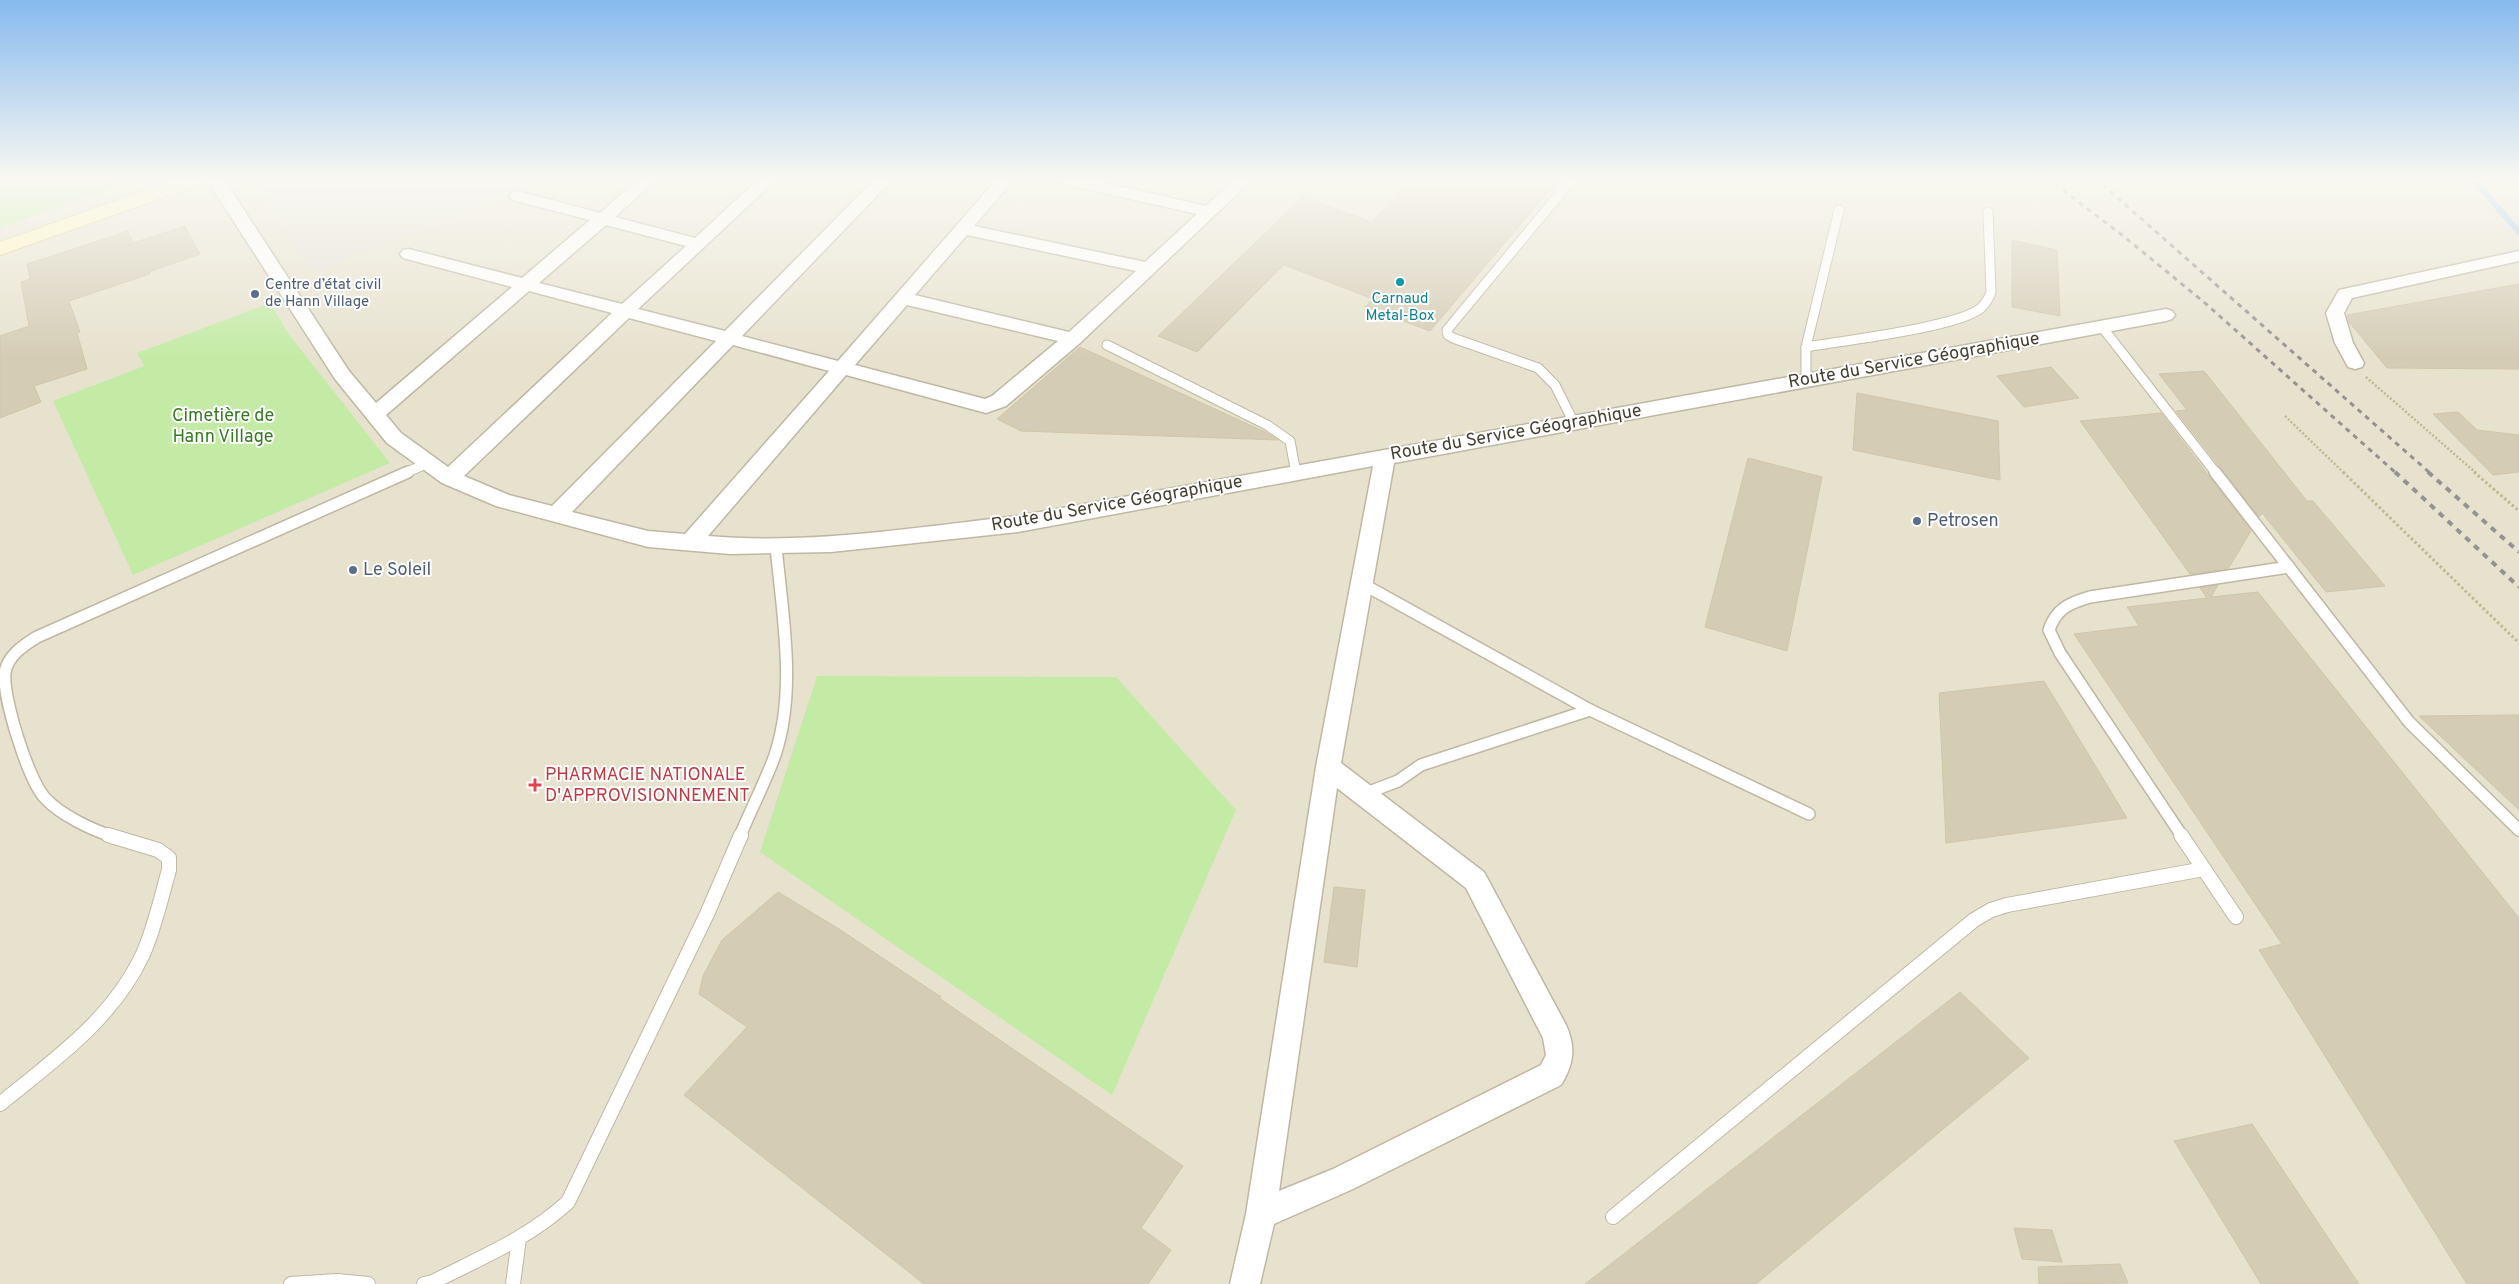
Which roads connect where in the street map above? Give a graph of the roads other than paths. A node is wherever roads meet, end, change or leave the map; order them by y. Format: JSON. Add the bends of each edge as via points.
{"nodes":[{"id":1,"x":31,"y":238,"type":"edge"},
{"id":2,"x":253,"y":238,"type":"edge"},
{"id":3,"x":581,"y":238,"type":"edge"},
{"id":4,"x":675,"y":238,"type":"edge"},
{"id":5,"x":704,"y":238,"type":"edge"},
{"id":6,"x":827,"y":238,"type":"edge"},
{"id":7,"x":956,"y":238,"type":"edge"},
{"id":8,"x":1006,"y":238,"type":"edge"},
{"id":9,"x":1181,"y":238,"type":"edge"},
{"id":10,"x":1523,"y":238,"type":"edge"},
{"id":11,"x":1832,"y":238,"type":"edge"},
{"id":12,"x":1989,"y":238,"type":"edge"},
{"id":13,"x":698,"y":244,"type":"junction"},
{"id":14,"x":0,"y":249,"type":"edge"},
{"id":15,"x":409,"y":254,"type":"dead end"},
{"id":16,"x":2519,"y":256,"type":"edge"},
{"id":17,"x":1148,"y":268,"type":"junction"},
{"id":18,"x":526,"y":285,"type":"junction"},
{"id":19,"x":903,"y":298,"type":"junction"},
{"id":20,"x":625,"y":311,"type":"junction"},
{"id":21,"x":2166,"y":315,"type":"dead end"},
{"id":22,"x":2102,"y":327,"type":"junction"},
{"id":23,"x":729,"y":338,"type":"junction"},
{"id":24,"x":1073,"y":340,"type":"junction"},
{"id":25,"x":1107,"y":345,"type":"dead end"},
{"id":26,"x":1806,"y":347,"type":"junction"},
{"id":27,"x":842,"y":368,"type":"junction"},
{"id":28,"x":2360,"y":369,"type":"road end"},
{"id":29,"x":1806,"y":380,"type":"junction"},
{"id":30,"x":374,"y":415,"type":"junction"},
{"id":31,"x":1574,"y":423,"type":"junction"},
{"id":32,"x":1385,"y":457,"type":"junction"},
{"id":33,"x":428,"y":464,"type":"junction"},
{"id":34,"x":1296,"y":473,"type":"junction"},
{"id":35,"x":449,"y":478,"type":"junction"},
{"id":36,"x":555,"y":516,"type":"junction"},
{"id":37,"x":690,"y":543,"type":"junction"},
{"id":38,"x":776,"y":546,"type":"junction"},
{"id":39,"x":2289,"y":567,"type":"junction"},
{"id":40,"x":1361,"y":583,"type":"junction"},
{"id":41,"x":1590,"y":710,"type":"junction"},
{"id":42,"x":1328,"y":767,"type":"junction"},
{"id":43,"x":1364,"y":794,"type":"junction"},
{"id":44,"x":1809,"y":814,"type":"dead end"},
{"id":45,"x":2519,"y":830,"type":"edge"},
{"id":46,"x":2204,"y":869,"type":"junction"},
{"id":47,"x":2236,"y":917,"type":"dead end"},
{"id":48,"x":0,"y":1104,"type":"edge"},
{"id":49,"x":1261,"y":1214,"type":"junction"},
{"id":50,"x":1613,"y":1217,"type":"dead end"},
{"id":51,"x":519,"y":1238,"type":"junction"},
{"id":52,"x":291,"y":1284,"type":"edge"},
{"id":53,"x":368,"y":1284,"type":"edge"},
{"id":54,"x":424,"y":1284,"type":"edge"},
{"id":55,"x":513,"y":1284,"type":"edge"},
{"id":56,"x":1245,"y":1284,"type":"edge"}],
"edges":[{"from":1,"to":14,"type":"main road"},
{"from":2,"to":30,"type":"street","name":"Route du Service Géographique","via":[[342,375]]},
{"from":3,"to":18,"type":"street"},
{"from":4,"to":13,"type":"street"},
{"from":5,"to":13,"type":"street"},
{"from":6,"to":23,"type":"street"},
{"from":7,"to":19,"type":"street"},
{"from":8,"to":17,"type":"street"},
{"from":9,"to":17,"type":"street"},
{"from":10,"to":31,"type":"lane","via":[[1447,330],[1448,335],[1547,374],[1560,392]]},
{"from":11,"to":26,"type":"lane"},
{"from":12,"to":26,"type":"lane","via":[[1990,292],[1980,309],[1954,321]]},
{"from":13,"to":20,"type":"street"},
{"from":15,"to":18,"type":"street"},
{"from":16,"to":28,"type":"street","via":[[2345,294],[2335,313],[2344,343]]},
{"from":17,"to":24,"type":"street"},
{"from":18,"to":20,"type":"street"},
{"from":18,"to":30,"type":"street"},
{"from":19,"to":24,"type":"street"},
{"from":19,"to":27,"type":"street"},
{"from":20,"to":23,"type":"street"},
{"from":20,"to":35,"type":"street"},
{"from":21,"to":22,"type":"street","name":"Route du Service Géographique"},
{"from":22,"to":29,"type":"street","name":"Route du Service Géographique"},
{"from":22,"to":39,"type":"lane"},
{"from":23,"to":27,"type":"street"},
{"from":23,"to":36,"type":"street"},
{"from":24,"to":27,"type":"street","via":[[1000,401],[986,406]]},
{"from":25,"to":34,"type":"lane","via":[[1267,425],[1290,441]]},
{"from":26,"to":29,"type":"lane"},
{"from":27,"to":37,"type":"street"},
{"from":29,"to":31,"type":"street","name":"Route du Service Géographique"},
{"from":30,"to":33,"type":"street","name":"Route du Service Géographique","via":[[394,438]]},
{"from":31,"to":32,"type":"street","name":"Route du Service Géographique"},
{"from":32,"to":34,"type":"street","name":"Route du Service Géographique"},
{"from":32,"to":40,"type":"street"},
{"from":33,"to":35,"type":"street","name":"Route du Service Géographique"},
{"from":33,"to":48,"type":"lane","via":[[37,637],[11,658],[5,672],[6,690],[24,758],[45,799],[91,830],[158,850],[169,858],[169,870],[144,953],[129,982],[93,1027]]},
{"from":34,"to":38,"type":"street","name":"Route du Service Géographique","via":[[1018,524],[830,544]]},
{"from":35,"to":36,"type":"street","name":"Route du Service Géographique","via":[[503,501]]},
{"from":36,"to":37,"type":"street","name":"Route du Service Géographique","via":[[648,539]]},
{"from":37,"to":38,"type":"street","name":"Route du Service Géographique"},
{"from":38,"to":51,"type":"lane","via":[[787,673],[776,754],[707,914],[568,1202],[559,1212]]},
{"from":39,"to":45,"type":"lane","via":[[2409,722]]},
{"from":39,"to":46,"type":"lane","via":[[2090,596],[2069,602],[2054,615],[2049,630],[2060,653]]},
{"from":40,"to":41,"type":"lane"},
{"from":40,"to":42,"type":"street"},
{"from":41,"to":43,"type":"lane","via":[[1420,765],[1398,782]]},
{"from":41,"to":44,"type":"lane"},
{"from":42,"to":43,"type":"street"},
{"from":42,"to":49,"type":"street"},
{"from":43,"to":49,"type":"street","via":[[1469,874],[1480,886],[1556,1034],[1561,1046],[1559,1064],[1551,1075],[1343,1179]]},
{"from":46,"to":47,"type":"lane"},
{"from":46,"to":50,"type":"lane","via":[[2007,905],[1974,920]]},
{"from":49,"to":56,"type":"street"},
{"from":51,"to":54,"type":"lane"},
{"from":51,"to":55,"type":"lane"},
{"from":52,"to":53,"type":"lane","via":[[337,1281]]}]}
